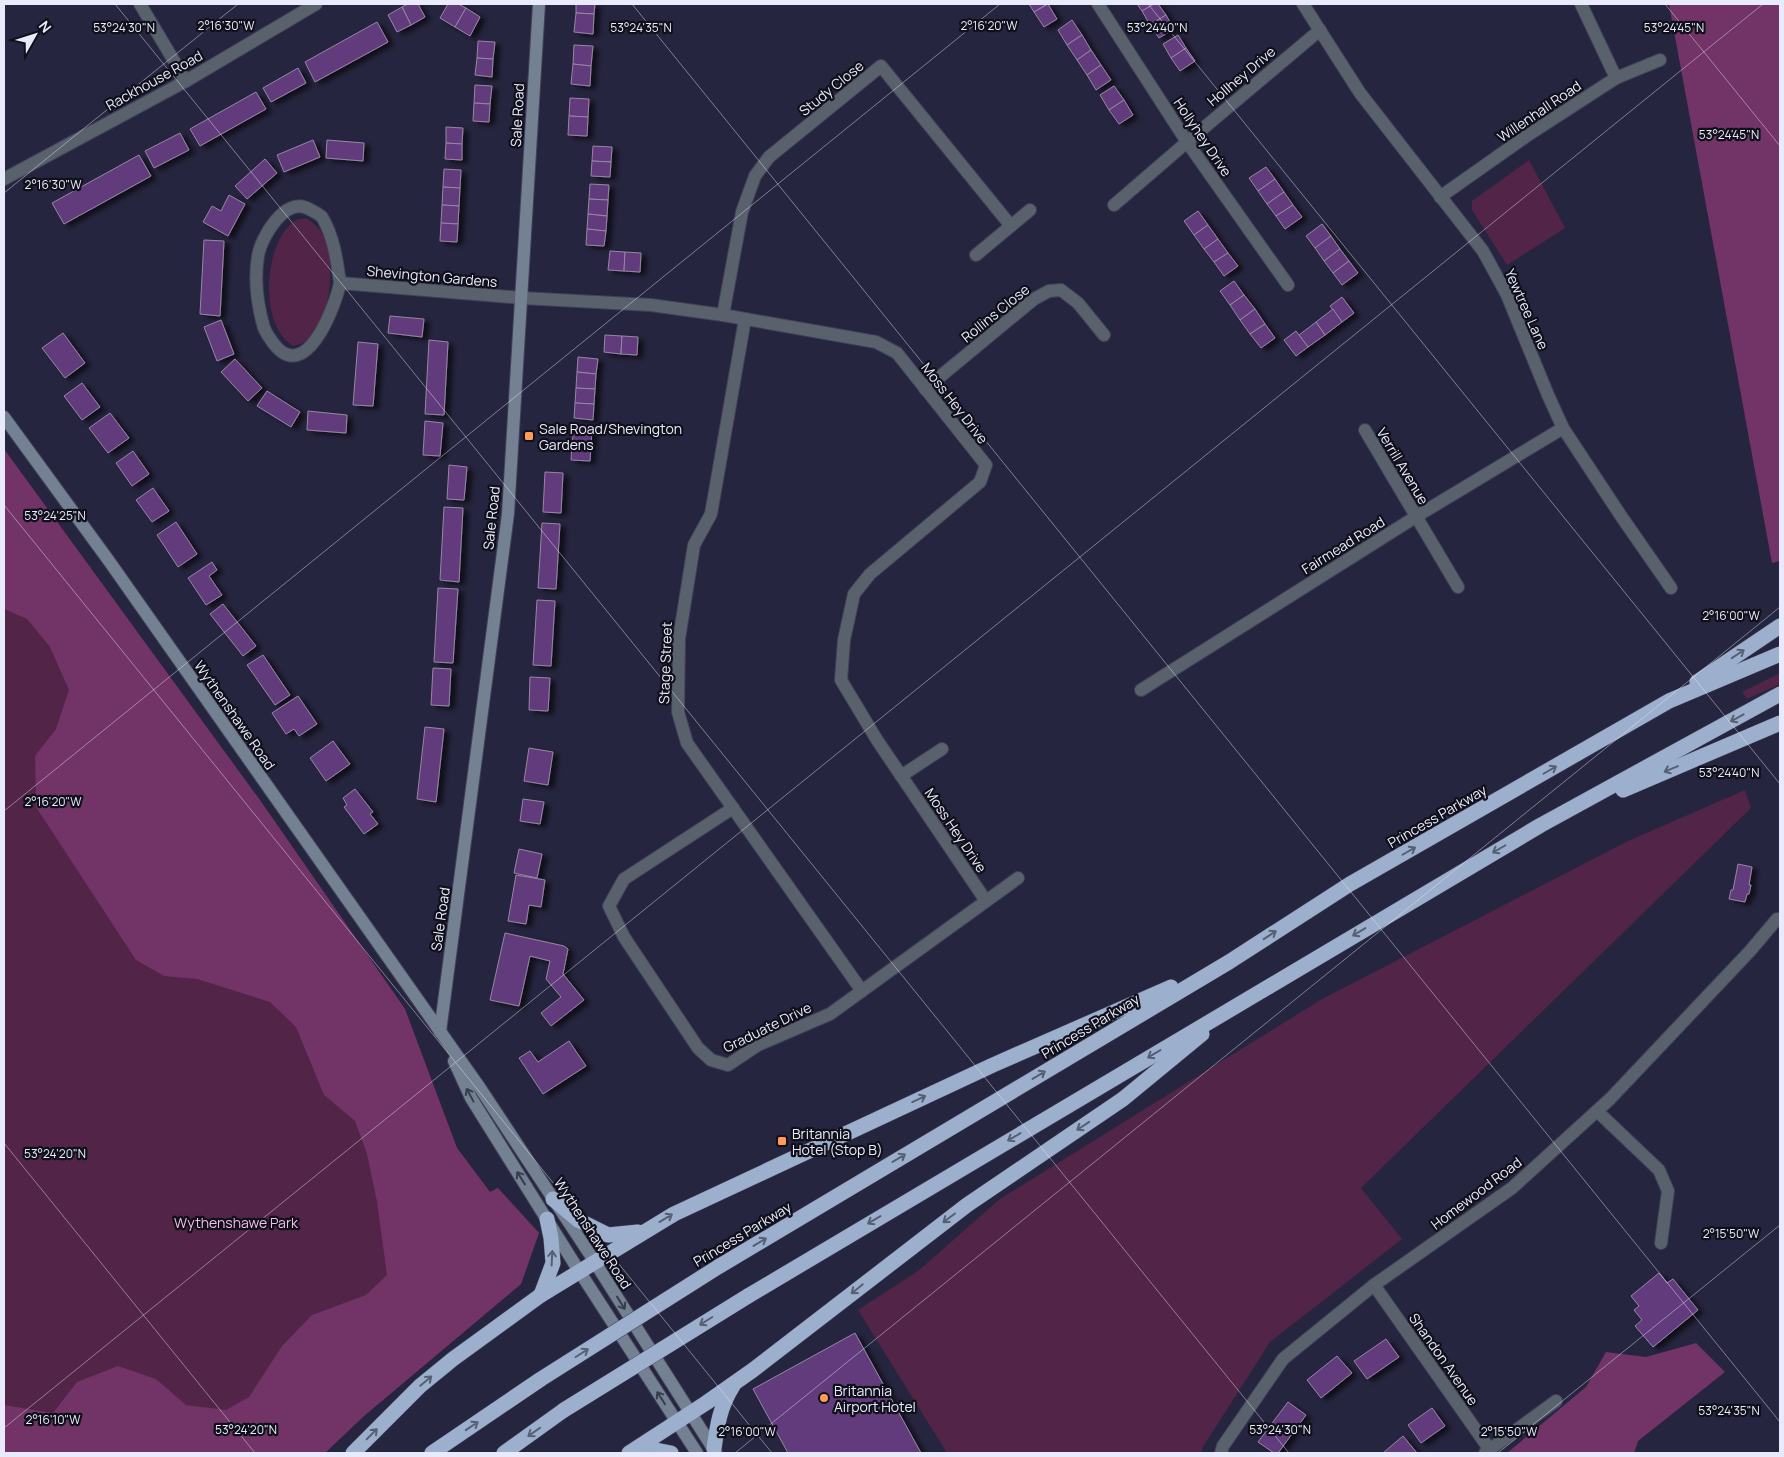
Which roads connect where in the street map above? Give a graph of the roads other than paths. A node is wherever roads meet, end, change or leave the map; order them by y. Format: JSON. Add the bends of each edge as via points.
{"nodes":[{"id":1,"x":140,"y":4,"type":"edge"},
{"id":2,"x":316,"y":4,"type":"edge"},
{"id":3,"x":539,"y":4,"type":"edge"},
{"id":4,"x":1098,"y":4,"type":"edge"},
{"id":5,"x":1305,"y":4,"type":"edge"},
{"id":6,"x":1581,"y":4,"type":"edge"},
{"id":7,"x":1320,"y":30,"type":"junction"},
{"id":8,"x":1660,"y":60,"type":"dead end"},
{"id":9,"x":1616,"y":78,"type":"junction"},
{"id":10,"x":186,"y":81,"type":"junction"},
{"id":11,"x":1187,"y":142,"type":"junction"},
{"id":12,"x":4,"y":179,"type":"edge"},
{"id":13,"x":1440,"y":197,"type":"junction"},
{"id":14,"x":1114,"y":205,"type":"dead end"},
{"id":15,"x":1030,"y":210,"type":"dead end"},
{"id":16,"x":1011,"y":226,"type":"junction"},
{"id":17,"x":976,"y":255,"type":"dead end"},
{"id":18,"x":340,"y":283,"type":"junction"},
{"id":19,"x":1288,"y":285,"type":"dead end"},
{"id":20,"x":522,"y":298,"type":"junction"},
{"id":21,"x":723,"y":315,"type":"junction"},
{"id":22,"x":745,"y":319,"type":"junction"},
{"id":23,"x":1104,"y":335,"type":"dead end"},
{"id":24,"x":925,"y":389,"type":"junction"},
{"id":25,"x":4,"y":417,"type":"edge"},
{"id":26,"x":1563,"y":428,"type":"junction"},
{"id":27,"x":1364,"y":430,"type":"dead end"},
{"id":28,"x":1416,"y":516,"type":"junction"},
{"id":29,"x":1458,"y":587,"type":"dead end"},
{"id":30,"x":1671,"y":588,"type":"dead end"},
{"id":31,"x":1780,"y":626,"type":"edge"},
{"id":32,"x":1780,"y":654,"type":"edge"},
{"id":33,"x":1141,"y":690,"type":"dead end"},
{"id":34,"x":1780,"y":694,"type":"edge"},
{"id":35,"x":1669,"y":702,"type":"junction"},
{"id":36,"x":1780,"y":723,"type":"edge"},
{"id":37,"x":942,"y":749,"type":"dead end"},
{"id":38,"x":901,"y":776,"type":"junction"},
{"id":39,"x":733,"y":808,"type":"junction"},
{"id":40,"x":1541,"y":825,"type":"junction"},
{"id":41,"x":1018,"y":878,"type":"dead end"},
{"id":42,"x":986,"y":901,"type":"junction"},
{"id":43,"x":1780,"y":919,"type":"edge"},
{"id":44,"x":1229,"y":962,"type":"junction"},
{"id":45,"x":862,"y":991,"type":"junction"},
{"id":46,"x":1241,"y":1002,"type":"junction"},
{"id":47,"x":440,"y":1032,"type":"junction"},
{"id":48,"x":1597,"y":1111,"type":"junction"},
{"id":49,"x":507,"y":1129,"type":"junction"},
{"id":50,"x":496,"y":1137,"type":"junction"},
{"id":51,"x":553,"y":1199,"type":"junction"},
{"id":52,"x":547,"y":1219,"type":"junction"},
{"id":53,"x":646,"y":1231,"type":"junction"},
{"id":54,"x":1660,"y":1243,"type":"dead end"},
{"id":55,"x":595,"y":1262,"type":"junction"},
{"id":56,"x":580,"y":1271,"type":"junction"},
{"id":57,"x":1374,"y":1285,"type":"junction"},
{"id":58,"x":541,"y":1295,"type":"junction"},
{"id":59,"x":737,"y":1381,"type":"junction"},
{"id":60,"x":1556,"y":1402,"type":"dead end"},
{"id":61,"x":690,"y":1412,"type":"junction"},
{"id":62,"x":676,"y":1421,"type":"junction"},
{"id":63,"x":715,"y":1451,"type":"edge"},
{"id":64,"x":1488,"y":1451,"type":"edge"},
{"id":65,"x":632,"y":1452,"type":"edge"},
{"id":66,"x":353,"y":1453,"type":"edge"},
{"id":67,"x":432,"y":1453,"type":"edge"},
{"id":68,"x":504,"y":1453,"type":"edge"},
{"id":69,"x":671,"y":1453,"type":"edge"},
{"id":70,"x":697,"y":1453,"type":"edge"},
{"id":71,"x":1221,"y":1453,"type":"edge"}],
"edges":[{"from":1,"to":10,"type":"street"},
{"from":2,"to":10,"type":"street","name":"Rackhouse Road"},
{"from":3,"to":20,"type":"main road","name":"Sale Road"},
{"from":4,"to":11,"type":"street","name":"Hollyhey Drive"},
{"from":5,"to":7,"type":"street","name":"Yewtree Lane"},
{"from":6,"to":9,"type":"street"},
{"from":7,"to":11,"type":"street","name":"Hollhey Drive"},
{"from":7,"to":13,"type":"street","name":"Yewtree Lane","via":[[1360,93]]},
{"from":8,"to":9,"type":"street","name":"Willenhall Road"},
{"from":9,"to":13,"type":"street","name":"Willenhall Road"},
{"from":10,"to":12,"type":"street","name":"Rackhouse Road"},
{"from":11,"to":14,"type":"street","name":"Hollhey Drive"},
{"from":11,"to":19,"type":"street","name":"Hollyhey Drive"},
{"from":13,"to":26,"type":"street","name":"Yewtree Lane","via":[[1482,251],[1508,295]]},
{"from":15,"to":16,"type":"street"},
{"from":16,"to":17,"type":"street"},
{"from":16,"to":21,"type":"street","name":"Study Close","via":[[881,66],[769,157],[755,176],[742,212]]},
{"from":18,"to":18,"type":"street","via":[[335,250],[321,216],[306,207],[287,208],[271,226],[258,254],[256,280],[265,331],[279,350],[298,356],[309,348],[336,300]]},
{"from":18,"to":20,"type":"street","name":"Shevington Gardens"},
{"from":20,"to":21,"type":"street","name":"Moss Hey Drive","via":[[652,305]]},
{"from":20,"to":47,"type":"main road","name":"Sale Road","via":[[508,514]]},
{"from":21,"to":22,"type":"street","name":"Moss Hey Drive"},
{"from":22,"to":24,"type":"street","name":"Moss Hey Drive","via":[[876,342],[896,353]]},
{"from":22,"to":39,"type":"street","name":"Stage Street","via":[[711,514],[694,545],[679,639],[678,712],[687,743]]},
{"from":23,"to":24,"type":"street","name":"Rollins Close","via":[[1078,303],[1061,290],[1049,291],[1034,299]]},
{"from":24,"to":38,"type":"street","name":"Moss Hey Drive","via":[[986,465],[980,482],[870,574],[854,594],[844,640],[841,680]]},
{"from":25,"to":47,"type":"main road","name":"Wythenshawe Road"},
{"from":26,"to":28,"type":"street","name":"Fairmead Road"},
{"from":26,"to":30,"type":"street","name":"Yewtree Lane"},
{"from":27,"to":28,"type":"street","name":"Verrill Avenue"},
{"from":28,"to":29,"type":"street","name":"Verrill Avenue"},
{"from":28,"to":33,"type":"street","name":"Fairmead Road"},
{"from":35,"to":31,"type":"highway","one_way":true},
{"from":32,"to":35,"type":"highway","name":"Princess Parkway"},
{"from":34,"to":40,"type":"highway","one_way":true},
{"from":44,"to":35,"type":"highway","name":"Princess Parkway","one_way":true,"via":[[1350,884]]},
{"from":36,"to":40,"type":"highway","one_way":true},
{"from":37,"to":38,"type":"street"},
{"from":38,"to":42,"type":"street","name":"Moss Hey Drive"},
{"from":39,"to":45,"type":"street","name":"Stage Street"},
{"from":39,"to":45,"type":"street","name":"Graduate Drive","via":[[624,879],[609,906],[624,937],[698,1048],[710,1060],[728,1065],[758,1045],[830,1014]]},
{"from":40,"to":46,"type":"highway","one_way":true},
{"from":41,"to":42,"type":"street","name":"Graduate Drive"},
{"from":42,"to":45,"type":"street","name":"Graduate Drive"},
{"from":43,"to":48,"type":"street","name":"Homewood Road"},
{"from":53,"to":44,"type":"highway","one_way":true,"via":[[715,1194],[993,1065]]},
{"from":67,"to":44,"type":"highway","name":"Princess Parkway","one_way":true,"bridge":true,"via":[[718,1267]]},
{"from":46,"to":59,"type":"highway","one_way":true,"via":[[1123,1098],[967,1205]]},
{"from":46,"to":68,"type":"highway","one_way":true,"bridge":true,"via":[[748,1296],[564,1410]]},
{"from":47,"to":49,"type":"main road","name":"Wythenshawe Road"},
{"from":50,"to":47,"type":"main road","name":"Wythenshawe Road","one_way":true,"via":[[471,1098]]},
{"from":48,"to":54,"type":"street","via":[[1659,1170],[1668,1191]]},
{"from":48,"to":57,"type":"street","name":"Homewood Road","via":[[1512,1188]]},
{"from":49,"to":50,"type":"main road"},
{"from":49,"to":51,"type":"main road","name":"Wythenshawe Road"},
{"from":52,"to":50,"type":"main road","name":"Wythenshawe Road","one_way":true},
{"from":51,"to":53,"type":"highway","via":[[578,1220],[608,1235]]},
{"from":51,"to":55,"type":"main road","name":"Wythenshawe Road"},
{"from":52,"to":56,"type":"main road","name":"Wythenshawe Road"},
{"from":58,"to":52,"type":"highway","one_way":true,"via":[[553,1263]]},
{"from":53,"to":55,"type":"highway"},
{"from":55,"to":56,"type":"highway"},
{"from":55,"to":61,"type":"main road","name":"Wythenshawe Road","one_way":true},
{"from":56,"to":58,"type":"highway"},
{"from":62,"to":56,"type":"main road","name":"Wythenshawe Road","one_way":true},
{"from":57,"to":64,"type":"street","name":"Shandon Avenue"},
{"from":57,"to":71,"type":"street","name":"Homewood Road","via":[[1282,1359]]},
{"from":66,"to":58,"type":"highway","one_way":true,"via":[[420,1386]]},
{"from":59,"to":61,"type":"highway"},
{"from":59,"to":63,"type":"highway","via":[[718,1416]]},
{"from":60,"to":64,"type":"street","name":"Shandon Avenue"},
{"from":61,"to":62,"type":"highway"},
{"from":61,"to":63,"type":"main road","name":"Wythenshawe Road"},
{"from":62,"to":65,"type":"highway"},
{"from":62,"to":70,"type":"main road","name":"Wythenshawe Road"},
{"from":65,"to":69,"type":"highway","via":[[652,1449]]}]}
